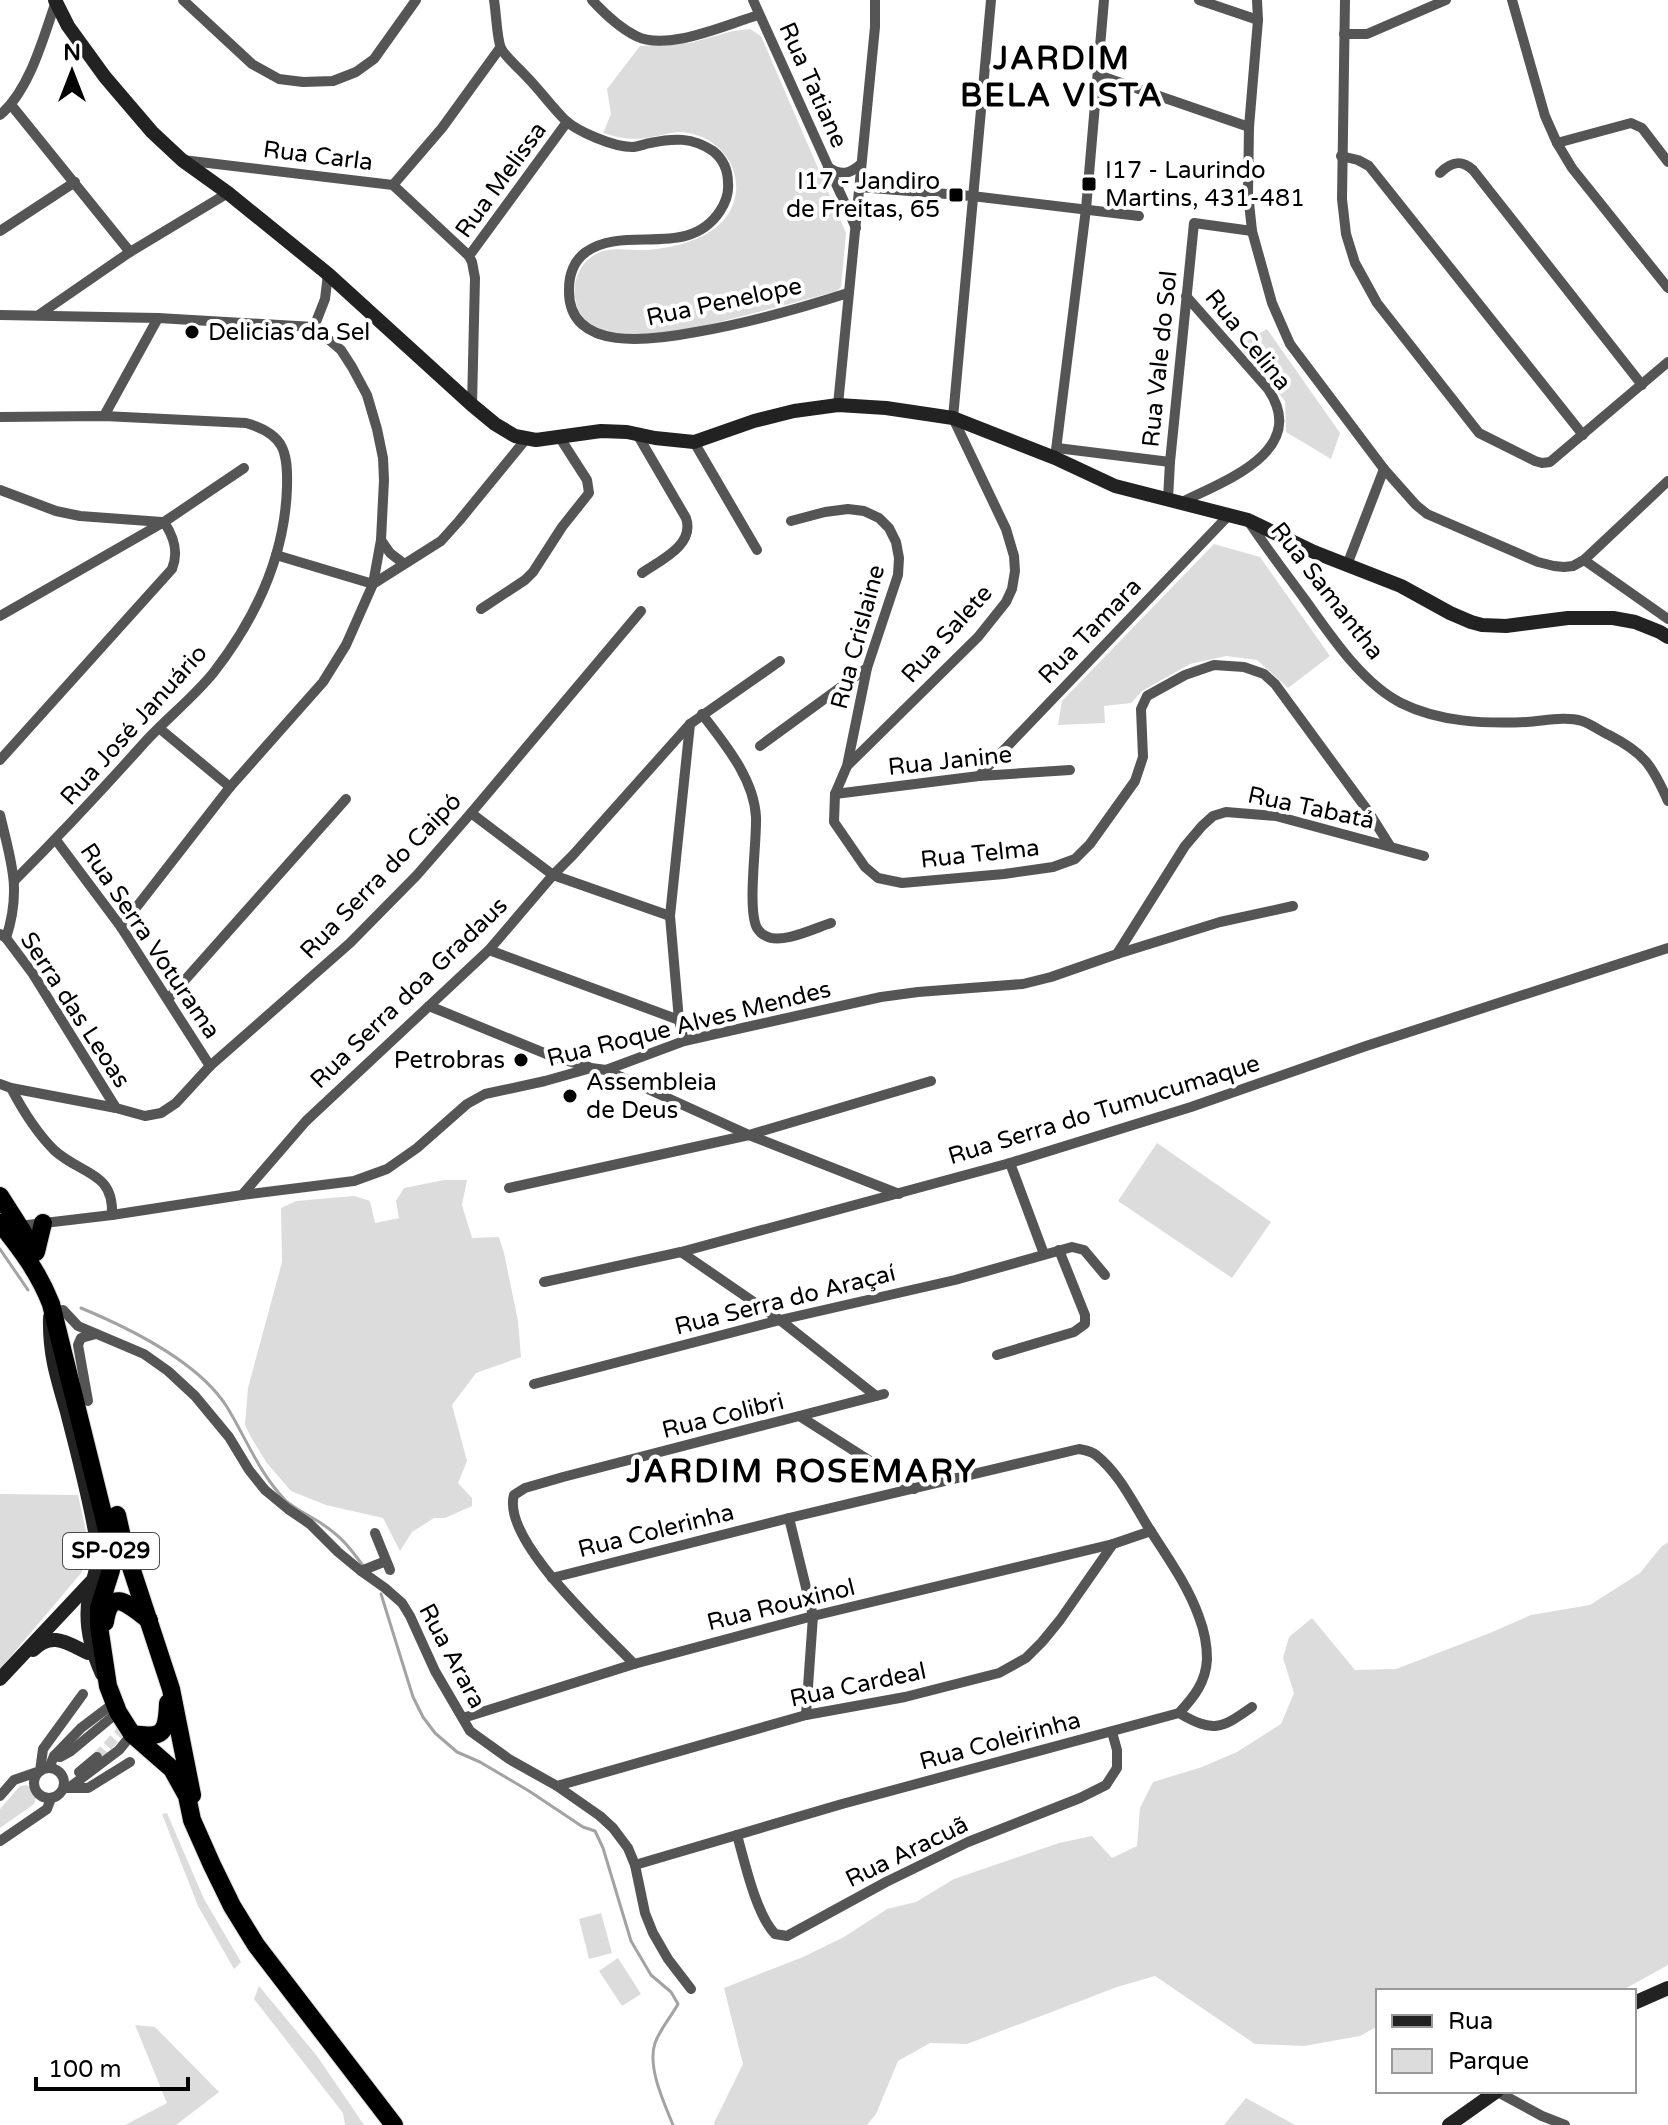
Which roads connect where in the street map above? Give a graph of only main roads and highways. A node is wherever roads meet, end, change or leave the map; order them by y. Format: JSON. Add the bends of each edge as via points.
{"nodes":[{"id":1,"x":2,"y":1210,"type":"edge"},
{"id":2,"x":45,"y":1222,"type":"road end"},
{"id":3,"x":36,"y":1252,"type":"junction"},
{"id":4,"x":57,"y":1307,"type":"junction"},
{"id":5,"x":149,"y":1620,"type":"junction"},
{"id":6,"x":96,"y":1654,"type":"junction"},
{"id":7,"x":170,"y":1687,"type":"junction"},
{"id":8,"x":132,"y":1734,"type":"junction"},
{"id":9,"x":212,"y":1865,"type":"junction"},
{"id":10,"x":394,"y":2125,"type":"edge"}],
"edges":[{"from":1,"to":3,"type":"highway","number":"SP-029"},
{"from":1,"to":4,"type":"highway","number":"SP-029"},
{"from":2,"to":3,"type":"highway"},
{"from":3,"to":4,"type":"highway","number":"SP-029","via":[[50,1274]]},
{"from":4,"to":5,"type":"highway","number":"SP-029"},
{"from":4,"to":6,"type":"highway","number":"SP-029","via":[[109,1538],[111,1570],[99,1608]]},
{"from":5,"to":6,"type":"highway","number":"SP-029","via":[[124,1602],[110,1603]]},
{"from":5,"to":7,"type":"highway","number":"SP-029"},
{"from":6,"to":8,"type":"highway","number":"SP-029"},
{"from":7,"to":8,"type":"highway","number":"SP-029","via":[[165,1729],[155,1736]]},
{"from":7,"to":9,"type":"highway","number":"SP-029"},
{"from":8,"to":9,"type":"highway","number":"SP-029","via":[[172,1769]]},
{"from":9,"to":10,"type":"highway","number":"SP-029","via":[[256,1945]]}]}
